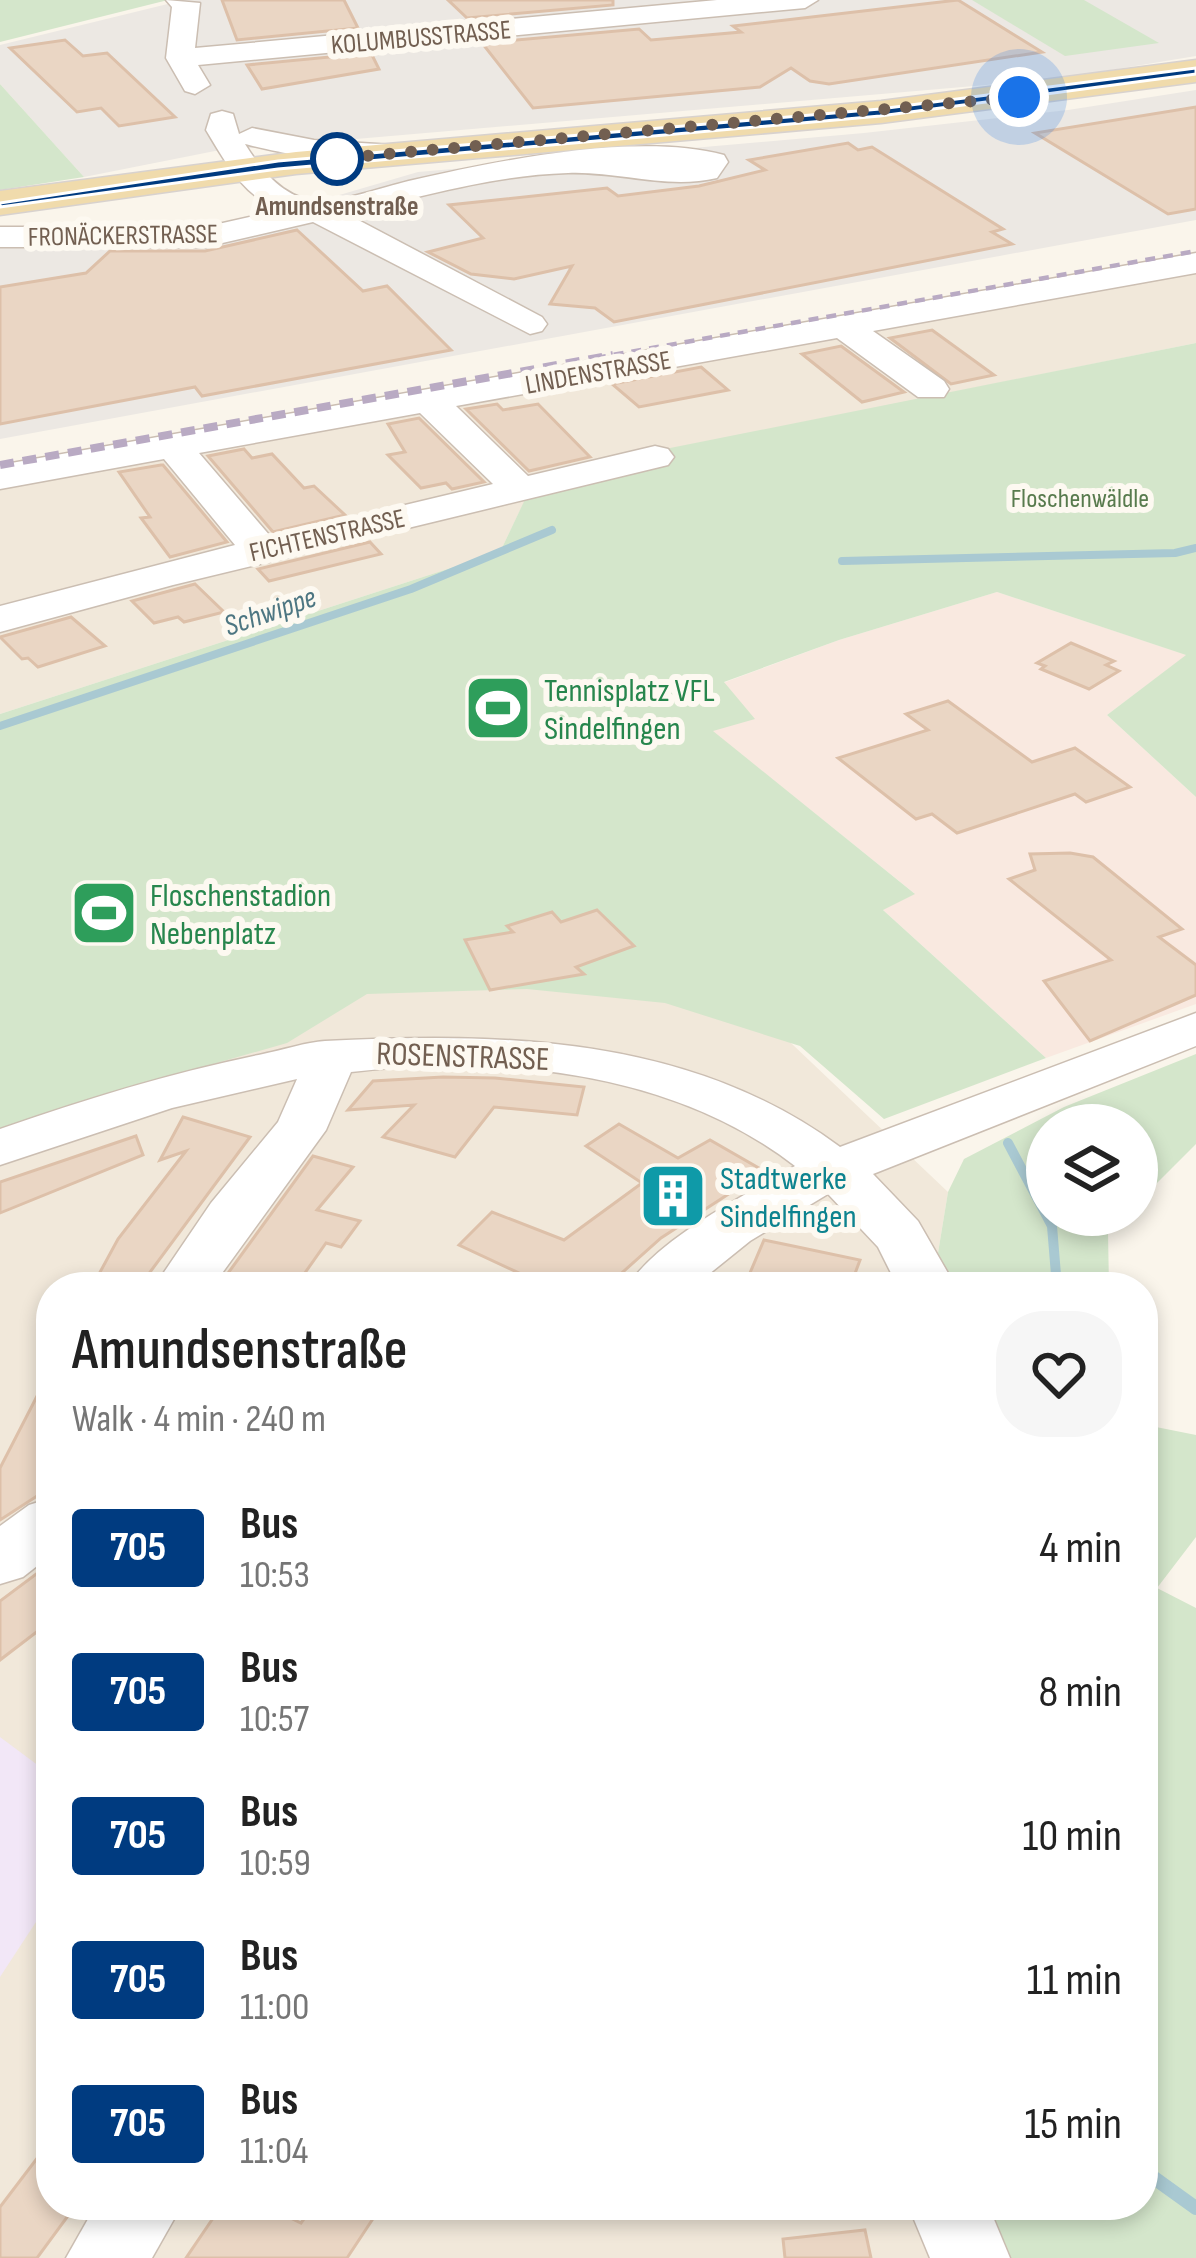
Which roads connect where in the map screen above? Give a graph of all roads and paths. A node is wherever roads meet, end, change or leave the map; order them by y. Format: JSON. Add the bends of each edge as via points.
{"nodes":[{"id":1,"x":578,"y":0,"type":"edge"},
{"id":2,"x":805,"y":0,"type":"edge"},
{"id":3,"x":183,"y":2,"type":"edge"},
{"id":4,"x":608,"y":21,"type":"junction"},
{"id":5,"x":180,"y":58,"type":"junction"},
{"id":6,"x":1196,"y":71,"type":"edge"},
{"id":7,"x":574,"y":163,"type":"dead end"},
{"id":8,"x":259,"y":165,"type":"junction"},
{"id":9,"x":0,"y":203,"type":"edge"},
{"id":10,"x":314,"y":212,"type":"junction"},
{"id":11,"x":0,"y":237,"type":"edge"},
{"id":12,"x":1196,"y":263,"type":"edge"},
{"id":13,"x":530,"y":324,"type":"dead end"},
{"id":14,"x":846,"y":328,"type":"junction"},
{"id":15,"x":931,"y":389,"type":"dead end"},
{"id":16,"x":430,"y":402,"type":"junction"},
{"id":17,"x":174,"y":448,"type":"junction"},
{"id":18,"x":656,"y":457,"type":"dead end"},
{"id":19,"x":0,"y":477,"type":"edge"},
{"id":20,"x":520,"y":489,"type":"junction"},
{"id":21,"x":261,"y":551,"type":"junction"},
{"id":22,"x":0,"y":620,"type":"edge"},
{"id":23,"x":1196,"y":1028,"type":"edge"},
{"id":24,"x":327,"y":1056,"type":"junction"},
{"id":25,"x":961,"y":1122,"type":"junction"},
{"id":26,"x":0,"y":1148,"type":"edge"},
{"id":27,"x":835,"y":1169,"type":"junction"},
{"id":28,"x":920,"y":1271,"type":"edge"},
{"id":29,"x":193,"y":1272,"type":"edge"},
{"id":30,"x":675,"y":1272,"type":"edge"},
{"id":31,"x":36,"y":1532,"type":"edge"},
{"id":32,"x":0,"y":1560,"type":"edge"},
{"id":33,"x":132,"y":2220,"type":"edge"},
{"id":34,"x":955,"y":2220,"type":"edge"},
{"id":35,"x":106,"y":2258,"type":"edge"},
{"id":36,"x":970,"y":2258,"type":"edge"}],
"edges":[{"from":1,"to":4,"type":"street"},
{"from":2,"to":4,"type":"street","name":"KOLUMBUSSTRASSE"},
{"from":3,"to":5,"type":"street"},
{"from":4,"to":5,"type":"street","name":"KOLUMBUSSTRASSE"},
{"from":5,"to":8,"type":"street","via":[[221,130]]},
{"from":6,"to":8,"type":"main road","name":"FRONÄCKERSTRASSE","via":[[880,112]]},
{"from":7,"to":10,"type":"street","name":"FRONÄCKERSTRASSE","via":[[484,173]]},
{"from":8,"to":9,"type":"main road","name":"FRONÄCKERSTRASSE"},
{"from":8,"to":10,"type":"street","via":[[289,206]]},
{"from":10,"to":11,"type":"street","name":"FRONÄCKERSTRASSE","via":[[205,237]]},
{"from":10,"to":13,"type":"street"},
{"from":12,"to":14,"type":"street","name":"LINDENSTRASSE"},
{"from":14,"to":15,"type":"street"},
{"from":14,"to":16,"type":"street","name":"LINDENSTRASSE"},
{"from":16,"to":17,"type":"street","name":"LINDENSTRASSE"},
{"from":16,"to":20,"type":"street"},
{"from":17,"to":19,"type":"street","name":"LINDENSTRASSE"},
{"from":17,"to":21,"type":"street"},
{"from":18,"to":20,"type":"street","name":"FICHTENSTRASSE"},
{"from":20,"to":21,"type":"street","name":"FICHTENSTRASSE"},
{"from":21,"to":22,"type":"street","name":"FICHTENSTRASSE"},
{"from":23,"to":25,"type":"street"},
{"from":24,"to":26,"type":"street","name":"ROSENSTRASSE","via":[[150,1096]]},
{"from":24,"to":27,"type":"street","name":"ROSENSTRASSE","via":[[490,1049],[586,1061],[717,1097],[765,1119]]},
{"from":24,"to":29,"type":"street","via":[[299,1133]]},
{"from":25,"to":27,"type":"street"},
{"from":25,"to":28,"type":"street","via":[[926,1148],[913,1185]]},
{"from":27,"to":28,"type":"street","name":"ROSENSTRASSE","via":[[879,1211]]},
{"from":27,"to":30,"type":"street","via":[[730,1228]]},
{"from":31,"to":32,"type":"street"},
{"from":33,"to":35,"type":"street"},
{"from":34,"to":36,"type":"street"}]}
